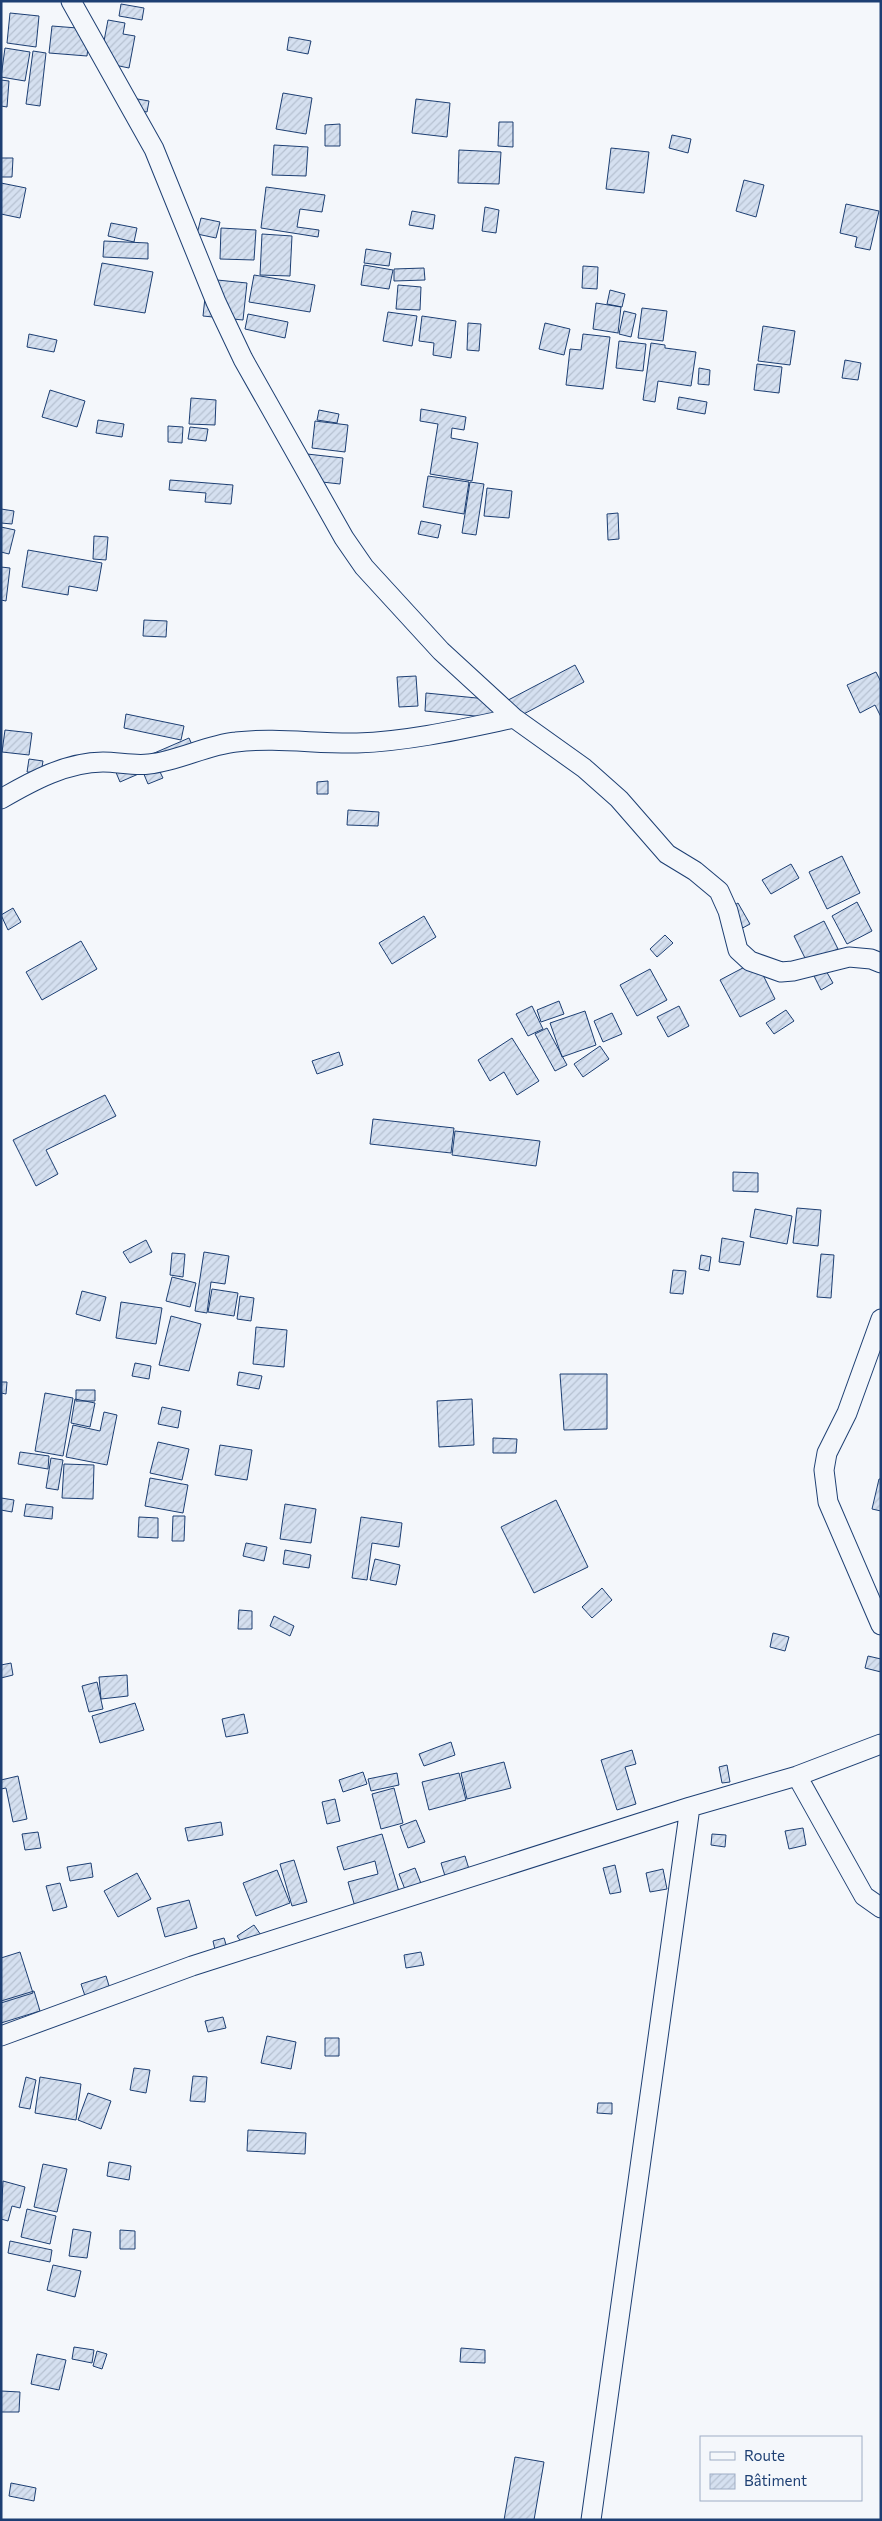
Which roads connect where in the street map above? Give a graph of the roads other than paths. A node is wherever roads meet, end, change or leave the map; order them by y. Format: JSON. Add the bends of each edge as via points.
{"nodes":[{"id":1,"x":71,"y":1,"type":"edge"},
{"id":2,"x":514,"y":718,"type":"junction"},
{"id":3,"x":1,"y":799,"type":"edge"},
{"id":4,"x":881,"y":963,"type":"edge"},
{"id":5,"x":881,"y":1319,"type":"edge"},
{"id":6,"x":881,"y":1625,"type":"edge"},
{"id":7,"x":881,"y":1744,"type":"edge"},
{"id":8,"x":796,"y":1776,"type":"junction"},
{"id":9,"x":690,"y":1807,"type":"junction"},
{"id":10,"x":881,"y":1908,"type":"edge"},
{"id":11,"x":1,"y":2036,"type":"edge"},
{"id":12,"x":591,"y":2520,"type":"edge"}],
"edges":[{"from":1,"to":2,"type":"street","via":[[154,149],[216,302],[243,359],[344,538],[393,600]]},
{"from":2,"to":3,"type":"street","via":[[399,739],[327,744],[262,740],[236,742],[146,765],[84,763],[67,767]]},
{"from":2,"to":4,"type":"street","via":[[584,768],[619,799],[667,854],[695,871],[718,891],[725,902],[738,950],[750,961],[781,972],[849,957]]},
{"from":5,"to":6,"type":"street","via":[[847,1413],[826,1453],[824,1470],[828,1502]]},
{"from":7,"to":8,"type":"street"},
{"from":8,"to":9,"type":"street"},
{"from":8,"to":10,"type":"street","via":[[864,1896]]},
{"from":9,"to":11,"type":"street","via":[[192,1966]]},
{"from":9,"to":12,"type":"street"}]}
